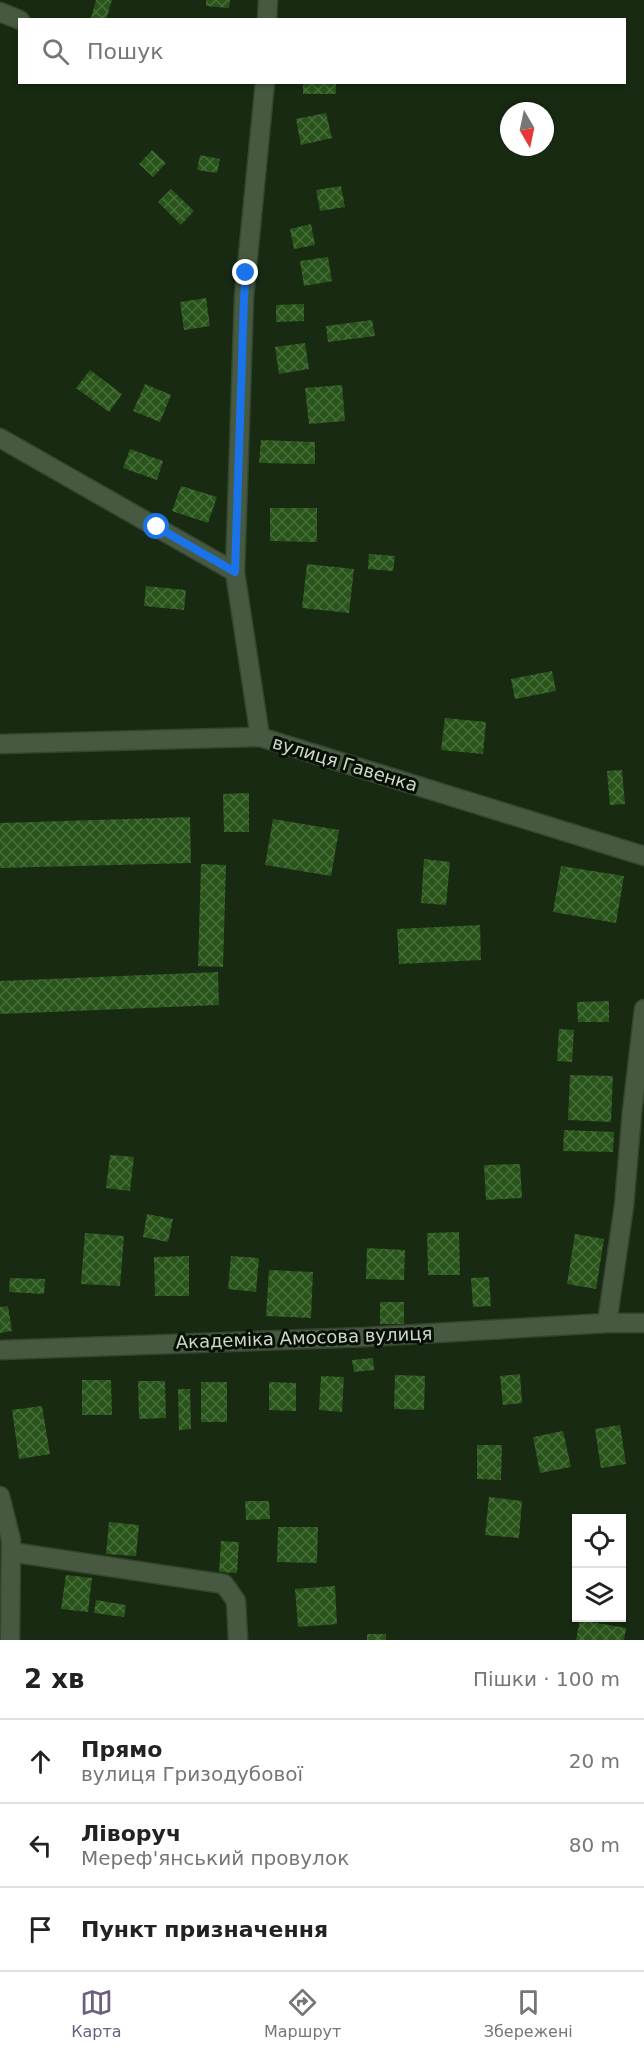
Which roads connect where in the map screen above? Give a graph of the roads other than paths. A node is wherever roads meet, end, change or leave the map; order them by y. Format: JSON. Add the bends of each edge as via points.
{"nodes":[{"id":1,"x":268,"y":0,"type":"edge"},
{"id":2,"x":0,"y":12,"type":"edge"},
{"id":3,"x":267,"y":18,"type":"edge"},
{"id":4,"x":18,"y":19,"type":"edge"},
{"id":5,"x":264,"y":84,"type":"edge"},
{"id":6,"x":0,"y":438,"type":"edge"},
{"id":7,"x":235,"y":572,"type":"junction"},
{"id":8,"x":260,"y":737,"type":"junction"},
{"id":9,"x":0,"y":744,"type":"edge"},
{"id":10,"x":644,"y":856,"type":"edge"},
{"id":11,"x":644,"y":1009,"type":"edge"},
{"id":12,"x":607,"y":1323,"type":"junction"},
{"id":13,"x":644,"y":1323,"type":"edge"},
{"id":14,"x":0,"y":1350,"type":"edge"},
{"id":15,"x":0,"y":1496,"type":"edge"},
{"id":16,"x":10,"y":1552,"type":"junction"},
{"id":17,"x":10,"y":1640,"type":"edge"},
{"id":18,"x":238,"y":1640,"type":"edge"}],
"edges":[{"from":1,"to":3,"type":"street"},
{"from":2,"to":4,"type":"street"},
{"from":5,"to":7,"type":"street","via":[[244,297]]},
{"from":6,"to":7,"type":"street"},
{"from":7,"to":8,"type":"street"},
{"from":8,"to":9,"type":"street","name":"вулиця Гавенка"},
{"from":8,"to":10,"type":"street","name":"вулиця Гавенка"},
{"from":11,"to":12,"type":"street","via":[[624,1206]]},
{"from":12,"to":13,"type":"street","name":"Академіка Амосова вулиця"},
{"from":12,"to":14,"type":"street","name":"Академіка Амосова вулиця","via":[[366,1337]]},
{"from":15,"to":16,"type":"street","via":[[11,1540]]},
{"from":16,"to":17,"type":"street"},
{"from":16,"to":18,"type":"street","via":[[224,1584],[236,1601]]}]}
